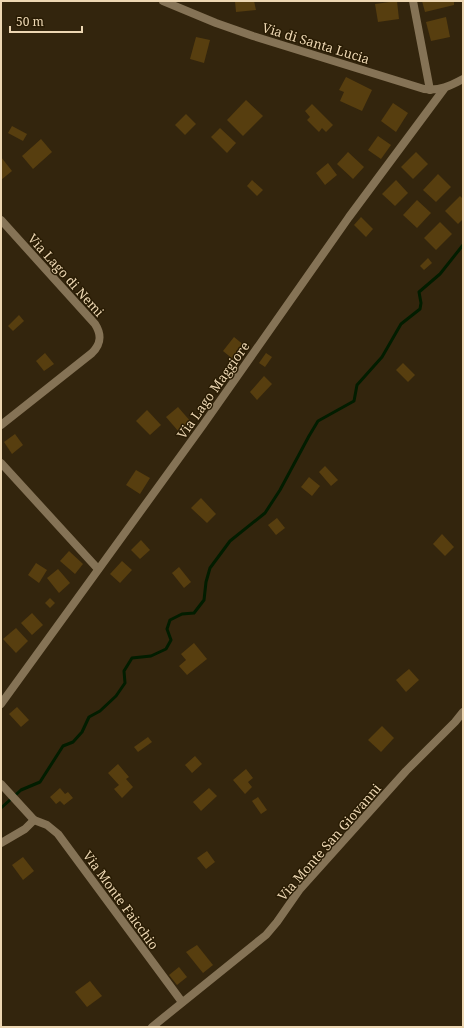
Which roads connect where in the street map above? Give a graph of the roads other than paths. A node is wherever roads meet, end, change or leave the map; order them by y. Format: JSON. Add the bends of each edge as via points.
{"nodes":[{"id":1,"x":163,"y":1,"type":"edge"},
{"id":2,"x":413,"y":1,"type":"edge"},
{"id":3,"x":463,"y":79,"type":"edge"},
{"id":4,"x":444,"y":89,"type":"junction"},
{"id":5,"x":430,"y":90,"type":"junction"},
{"id":6,"x":1,"y":220,"type":"edge"},
{"id":7,"x":1,"y":425,"type":"edge"},
{"id":8,"x":1,"y":463,"type":"edge"},
{"id":9,"x":98,"y":569,"type":"junction"},
{"id":10,"x":1,"y":704,"type":"edge"},
{"id":11,"x":463,"y":712,"type":"edge"},
{"id":12,"x":1,"y":784,"type":"edge"},
{"id":13,"x":34,"y":820,"type":"junction"},
{"id":14,"x":1,"y":843,"type":"edge"},
{"id":15,"x":182,"y":1002,"type":"junction"},
{"id":16,"x":152,"y":1027,"type":"edge"}],
"edges":[{"from":1,"to":5,"type":"street","name":"Via di Santa Lucia","via":[[253,36]]},
{"from":2,"to":5,"type":"street"},
{"from":3,"to":4,"type":"street","name":"Via di Santa Lucia"},
{"from":4,"to":5,"type":"street","name":"Via di Santa Lucia"},
{"from":4,"to":9,"type":"street","name":"Via Lago Maggiore","via":[[349,217]]},
{"from":6,"to":7,"type":"street","name":"Via Lago di Nemi","via":[[95,324],[100,339],[92,353]]},
{"from":8,"to":9,"type":"street"},
{"from":9,"to":10,"type":"street","name":"Via Lago Maggiore"},
{"from":11,"to":15,"type":"street","name":"Via Monte San Giovanni","via":[[300,889],[270,930]]},
{"from":12,"to":13,"type":"street"},
{"from":13,"to":14,"type":"street","via":[[25,829]]},
{"from":13,"to":15,"type":"street","name":"Via Monte Faicchio","via":[[47,825],[58,834]]},
{"from":15,"to":16,"type":"street","name":"Via Monte San Giovanni"}]}
